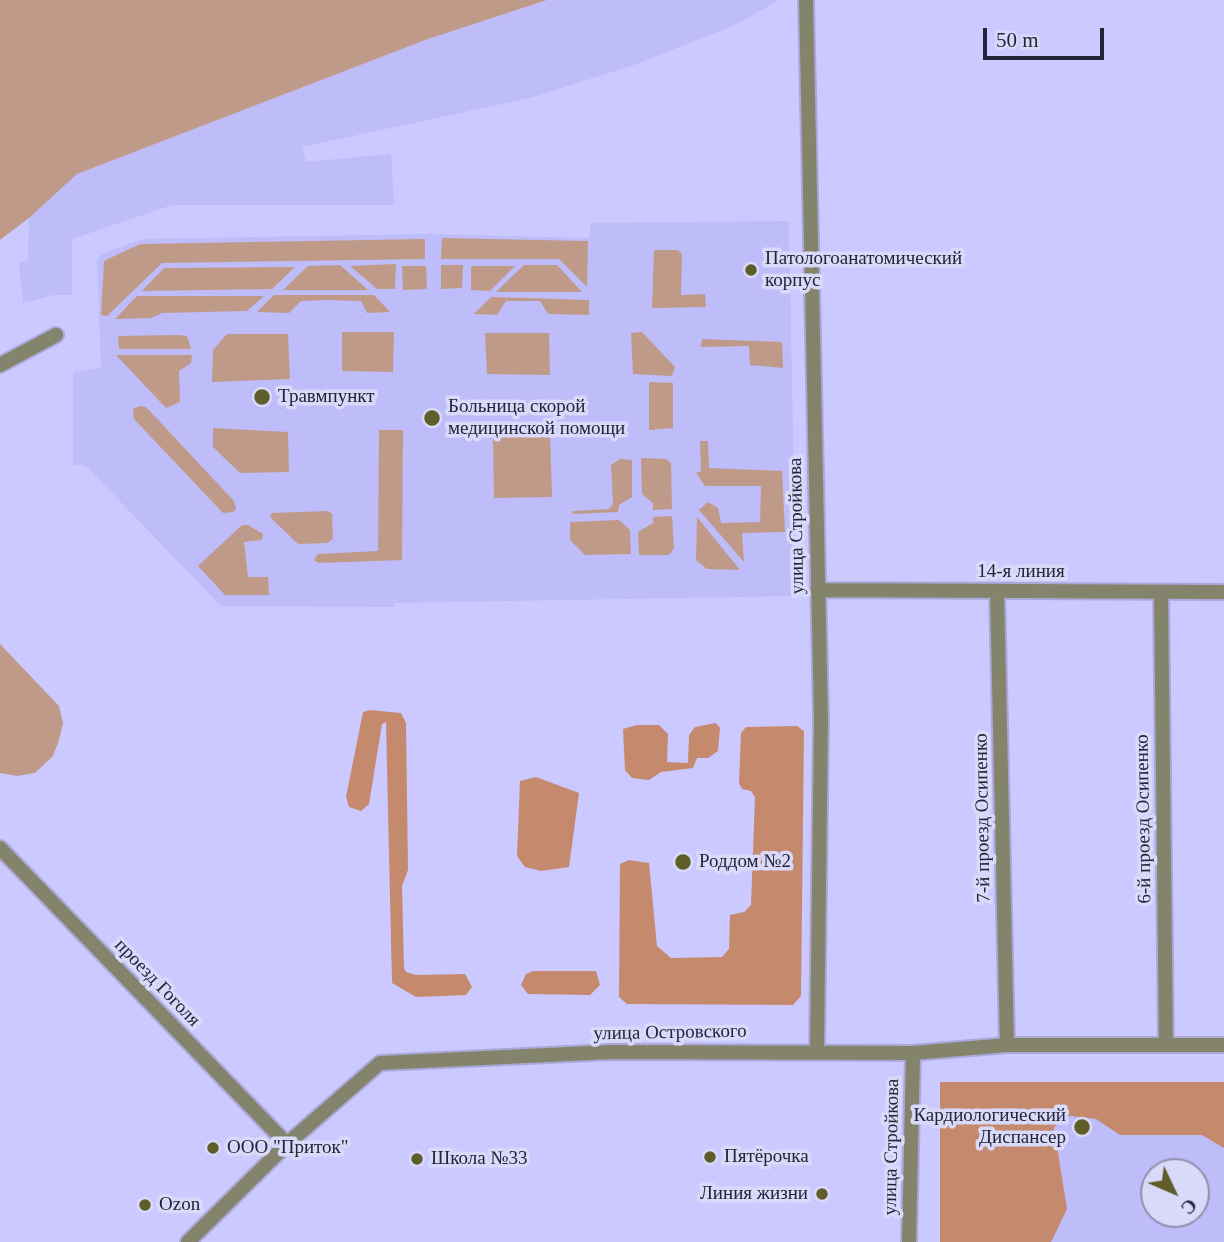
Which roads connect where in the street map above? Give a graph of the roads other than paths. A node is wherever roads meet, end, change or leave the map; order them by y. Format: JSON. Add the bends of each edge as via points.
{"nodes":[{"id":1,"x":806,"y":0,"type":"edge"},
{"id":2,"x":56,"y":335,"type":"dead end"},
{"id":3,"x":0,"y":365,"type":"edge"},
{"id":4,"x":817,"y":590,"type":"junction"},
{"id":5,"x":997,"y":591,"type":"junction"},
{"id":6,"x":1161,"y":592,"type":"junction"},
{"id":7,"x":1224,"y":592,"type":"edge"},
{"id":8,"x":0,"y":848,"type":"edge"},
{"id":9,"x":1007,"y":1045,"type":"junction"},
{"id":10,"x":1166,"y":1045,"type":"junction"},
{"id":11,"x":1224,"y":1045,"type":"edge"},
{"id":12,"x":817,"y":1051,"type":"junction"},
{"id":13,"x":913,"y":1053,"type":"junction"},
{"id":14,"x":287,"y":1144,"type":"junction"},
{"id":15,"x":188,"y":1242,"type":"edge"},
{"id":16,"x":909,"y":1242,"type":"edge"}],
"edges":[{"from":1,"to":4,"type":"street","name":"улица Стройкова"},
{"from":2,"to":3,"type":"street"},
{"from":4,"to":5,"type":"street","name":"14-я линия"},
{"from":4,"to":12,"type":"street","name":"улица Стройкова","via":[[821,719]]},
{"from":5,"to":6,"type":"street","name":"14-я линия"},
{"from":5,"to":9,"type":"street","name":"7-й проезд Осипенко"},
{"from":6,"to":7,"type":"street","name":"14-я линия"},
{"from":6,"to":10,"type":"street","name":"6-й проезд Осипенко"},
{"from":8,"to":14,"type":"street","name":"проезд Гоголя"},
{"from":9,"to":10,"type":"street","name":"улица Островского"},
{"from":9,"to":13,"type":"street","name":"улица Островского"},
{"from":10,"to":11,"type":"street","name":"улица Островского"},
{"from":12,"to":13,"type":"street","name":"улица Островского"},
{"from":12,"to":14,"type":"street","name":"улица Островского","via":[[610,1052],[380,1063]]},
{"from":13,"to":16,"type":"street","name":"улица Стройкова"},
{"from":14,"to":15,"type":"street","name":"улица Островского"}]}
